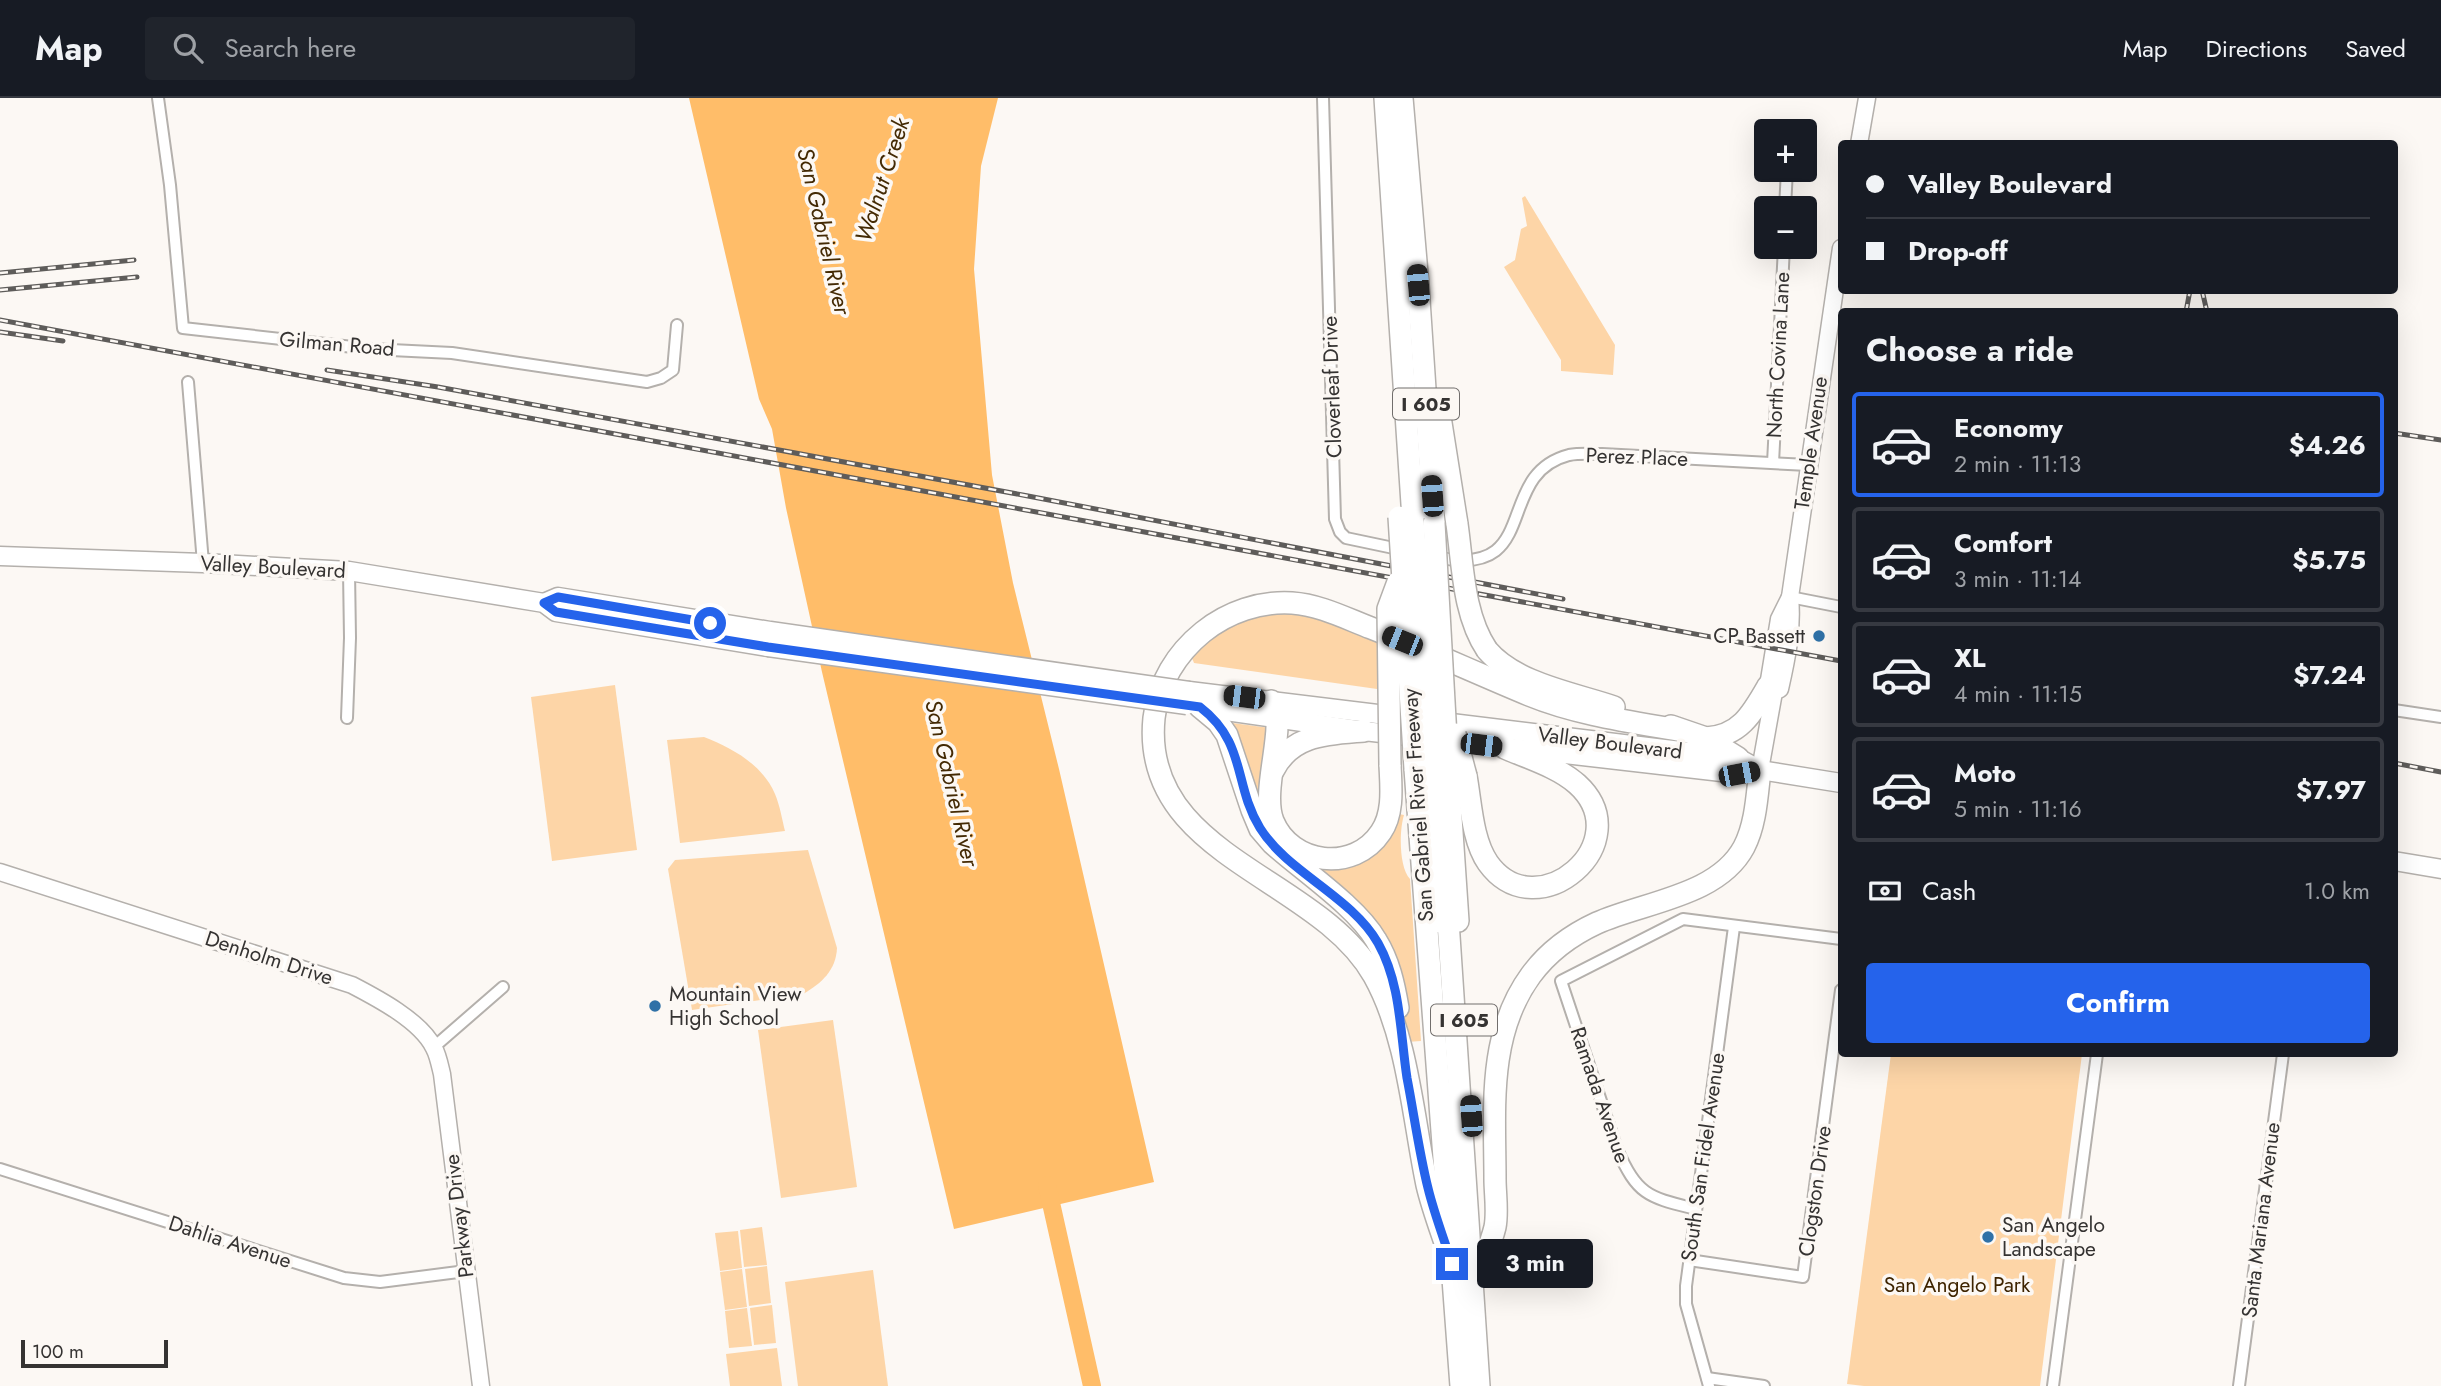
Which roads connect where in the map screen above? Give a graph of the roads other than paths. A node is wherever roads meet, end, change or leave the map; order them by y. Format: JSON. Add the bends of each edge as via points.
{"nodes":[{"id":1,"x":158,"y":98,"type":"edge"},
{"id":2,"x":1324,"y":98,"type":"edge"},
{"id":3,"x":1371,"y":98,"type":"edge"},
{"id":4,"x":1385,"y":98,"type":"edge"},
{"id":5,"x":1391,"y":98,"type":"edge"},
{"id":6,"x":1402,"y":98,"type":"edge"},
{"id":7,"x":1867,"y":98,"type":"edge"},
{"id":8,"x":1860,"y":140,"type":"edge"},
{"id":9,"x":1783,"y":259,"type":"edge"},
{"id":10,"x":1838,"y":268,"type":"edge"},
{"id":11,"x":1418,"y":285,"type":"junction"},
{"id":12,"x":677,"y":325,"type":"dead end"},
{"id":13,"x":188,"y":383,"type":"dead end"},
{"id":14,"x":1773,"y":463,"type":"junction"},
{"id":15,"x":1808,"y":465,"type":"junction"},
{"id":16,"x":1417,"y":520,"type":"junction"},
{"id":17,"x":0,"y":556,"type":"edge"},
{"id":18,"x":1479,"y":560,"type":"joint"},
{"id":19,"x":203,"y":563,"type":"junction"},
{"id":20,"x":1402,"y":570,"type":"junction"},
{"id":21,"x":349,"y":571,"type":"junction"},
{"id":22,"x":1790,"y":597,"type":"junction"},
{"id":23,"x":1838,"y":606,"type":"edge"},
{"id":24,"x":1771,"y":689,"type":"junction"},
{"id":25,"x":1192,"y":701,"type":"junction"},
{"id":26,"x":1274,"y":710,"type":"junction"},
{"id":27,"x":2398,"y":711,"type":"edge"},
{"id":28,"x":2441,"y":717,"type":"edge"},
{"id":29,"x":346,"y":718,"type":"dead end"},
{"id":30,"x":1364,"y":731,"type":"junction"},
{"id":31,"x":1683,"y":731,"type":"junction"},
{"id":32,"x":1706,"y":738,"type":"junction"},
{"id":33,"x":1505,"y":748,"type":"junction"},
{"id":34,"x":1738,"y":758,"type":"junction"},
{"id":35,"x":1760,"y":770,"type":"junction"},
{"id":36,"x":1439,"y":772,"type":"junction"},
{"id":37,"x":1271,"y":776,"type":"junction"},
{"id":38,"x":1838,"y":783,"type":"edge"},
{"id":39,"x":2398,"y":862,"type":"edge"},
{"id":40,"x":2441,"y":869,"type":"edge"},
{"id":41,"x":0,"y":872,"type":"edge"},
{"id":42,"x":1734,"y":927,"type":"junction"},
{"id":43,"x":1838,"y":939,"type":"edge"},
{"id":44,"x":503,"y":988,"type":"dead end"},
{"id":45,"x":1838,"y":1013,"type":"edge"},
{"id":46,"x":434,"y":1047,"type":"junction"},
{"id":47,"x":2096,"y":1057,"type":"edge"},
{"id":48,"x":2283,"y":1057,"type":"edge"},
{"id":49,"x":1407,"y":1075,"type":"junction"},
{"id":50,"x":0,"y":1169,"type":"edge"},
{"id":51,"x":1696,"y":1209,"type":"junction"},
{"id":52,"x":1689,"y":1260,"type":"junction"},
{"id":53,"x":1452,"y":1264,"type":"junction"},
{"id":54,"x":1481,"y":1267,"type":"junction"},
{"id":55,"x":466,"y":1271,"type":"junction"},
{"id":56,"x":1471,"y":1319,"type":"junction"},
{"id":57,"x":1708,"y":1382,"type":"edge"},
{"id":58,"x":481,"y":1386,"type":"edge"},
{"id":59,"x":1461,"y":1386,"type":"edge"},
{"id":60,"x":1473,"y":1386,"type":"edge"},
{"id":61,"x":1479,"y":1386,"type":"edge"},
{"id":62,"x":1489,"y":1386,"type":"edge"},
{"id":63,"x":1764,"y":1386,"type":"edge"},
{"id":64,"x":2053,"y":1386,"type":"edge"},
{"id":65,"x":2239,"y":1386,"type":"edge"}],
"edges":[{"from":1,"to":12,"type":"street","name":"Gilman Road","via":[[183,328],[371,349],[452,353],[647,382],[673,370]]},
{"from":2,"to":18,"type":"street","name":"Cloverleaf Drive","via":[[1336,524],[1346,538],[1452,560]]},
{"from":3,"to":16,"type":"highway","name":"San Gabriel River Freeway","number":"I 605","via":[[1392,373]]},
{"from":4,"to":16,"type":"highway"},
{"from":5,"to":16,"type":"highway"},
{"from":6,"to":11,"type":"highway","name":"San Gabriel River Freeway","number":"I 605"},
{"from":7,"to":8,"type":"street"},
{"from":9,"to":14,"type":"street","name":"North Covina Lane"},
{"from":10,"to":15,"type":"street","name":"Temple Avenue"},
{"from":11,"to":16,"type":"highway","name":"San Gabriel River Freeway","number":"I 605"},
{"from":11,"to":31,"type":"highway","bridge":true,"via":[[1468,604],[1487,650],[1505,668],[1523,677]]},
{"from":13,"to":19,"type":"street"},
{"from":14,"to":15,"type":"street","name":"Perez Place"},
{"from":14,"to":18,"type":"street","name":"Perez Place","via":[[1602,454],[1561,458],[1533,479],[1505,542]]},
{"from":15,"to":22,"type":"street","name":"Temple Avenue"},
{"from":16,"to":20,"type":"highway","name":"San Gabriel River Freeway","number":"I 605","bridge":true},
{"from":16,"to":36,"type":"highway","bridge":true},
{"from":16,"to":36,"type":"highway","name":"San Gabriel River Freeway","number":"I 605","bridge":true,"via":[[1441,681]]},
{"from":17,"to":19,"type":"main road","name":"Valley Boulevard"},
{"from":19,"to":21,"type":"main road","name":"Valley Boulevard"},
{"from":20,"to":36,"type":"highway","name":"San Gabriel River Freeway","number":"I 605","bridge":true},
{"from":20,"to":37,"type":"highway","bridge":true,"via":[[1388,609],[1391,803],[1381,833],[1364,849],[1339,859],[1300,852],[1279,833],[1269,808]]},
{"from":21,"to":25,"type":"main road","name":"Valley Boulevard","bridge":true,"via":[[544,603],[556,612]]},
{"from":21,"to":29,"type":"street"},
{"from":22,"to":23,"type":"street"},
{"from":22,"to":24,"type":"street","name":"Temple Avenue","via":[[1779,619]]},
{"from":24,"to":32,"type":"highway","via":[[1739,728]]},
{"from":24,"to":35,"type":"street","name":"Temple Avenue"},
{"from":25,"to":26,"type":"main road","name":"Valley Boulevard"},
{"from":25,"to":49,"type":"highway","via":[[1227,735],[1260,829],[1359,917],[1376,940],[1392,979]]},
{"from":26,"to":30,"type":"main road","name":"Valley Boulevard"},
{"from":26,"to":34,"type":"main road","name":"Valley Boulevard"},
{"from":26,"to":37,"type":"highway"},
{"from":27,"to":28,"type":"street"},
{"from":30,"to":33,"type":"main road","name":"Valley Boulevard"},
{"from":30,"to":37,"type":"highway","via":[[1307,738],[1282,756]]},
{"from":31,"to":32,"type":"highway"},
{"from":31,"to":49,"type":"highway","via":[[1542,699],[1326,610],[1295,604],[1264,604],[1231,615],[1207,629],[1177,659],[1158,696],[1153,728],[1157,761],[1170,797],[1204,837],[1311,911],[1361,956],[1389,1007]]},
{"from":32,"to":34,"type":"highway"},
{"from":33,"to":35,"type":"main road","name":"Valley Boulevard","via":[[1739,774]]},
{"from":33,"to":36,"type":"highway","via":[[1560,773],[1589,800],[1596,824],[1594,843],[1583,864],[1561,882],[1538,887],[1514,883],[1494,871]]},
{"from":34,"to":35,"type":"main road","name":"Valley Boulevard"},
{"from":35,"to":38,"type":"main road","name":"Valley Boulevard"},
{"from":35,"to":54,"type":"highway","via":[[1748,837],[1727,869],[1704,885],[1581,931],[1546,957],[1517,997],[1497,1058],[1495,1226]]},
{"from":36,"to":53,"type":"highway","name":"San Gabriel River Freeway","number":"I 605"},
{"from":36,"to":54,"type":"highway","name":"San Gabriel River Freeway","number":"I 605"},
{"from":36,"to":56,"type":"highway"},
{"from":39,"to":40,"type":"main road"},
{"from":41,"to":46,"type":"street","name":"Denholm Drive","via":[[352,985],[395,1010]]},
{"from":42,"to":43,"type":"street"},
{"from":42,"to":51,"type":"street","name":"South San Fidel Avenue"},
{"from":42,"to":51,"type":"street","name":"Ramada Avenue","via":[[1683,919],[1561,981],[1629,1175],[1649,1196]]},
{"from":44,"to":46,"type":"street"},
{"from":45,"to":52,"type":"street","name":"Clogston Drive","via":[[1803,1277]]},
{"from":46,"to":55,"type":"street","name":"Parkway Drive","via":[[442,1074]]},
{"from":47,"to":64,"type":"street"},
{"from":48,"to":65,"type":"street","name":"Santa Mariana Avenue"},
{"from":49,"to":53,"type":"highway","via":[[1428,1188]]},
{"from":50,"to":55,"type":"street","name":"Dahlia Avenue","via":[[344,1278],[380,1282]]},
{"from":51,"to":52,"type":"street","name":"South San Fidel Avenue"},
{"from":52,"to":57,"type":"street","name":"South San Fidel Avenue","via":[[1686,1304]]},
{"from":53,"to":56,"type":"highway","name":"San Gabriel River Freeway","number":"I 605"},
{"from":54,"to":56,"type":"highway","name":"San Gabriel River Freeway","number":"I 605"},
{"from":55,"to":58,"type":"street","name":"Parkway Drive"},
{"from":56,"to":59,"type":"highway","name":"San Gabriel River Freeway","number":"I 605"},
{"from":56,"to":60,"type":"highway"},
{"from":56,"to":61,"type":"highway"},
{"from":56,"to":62,"type":"highway","name":"San Gabriel River Freeway","number":"I 605"},
{"from":57,"to":63,"type":"street"}]}
